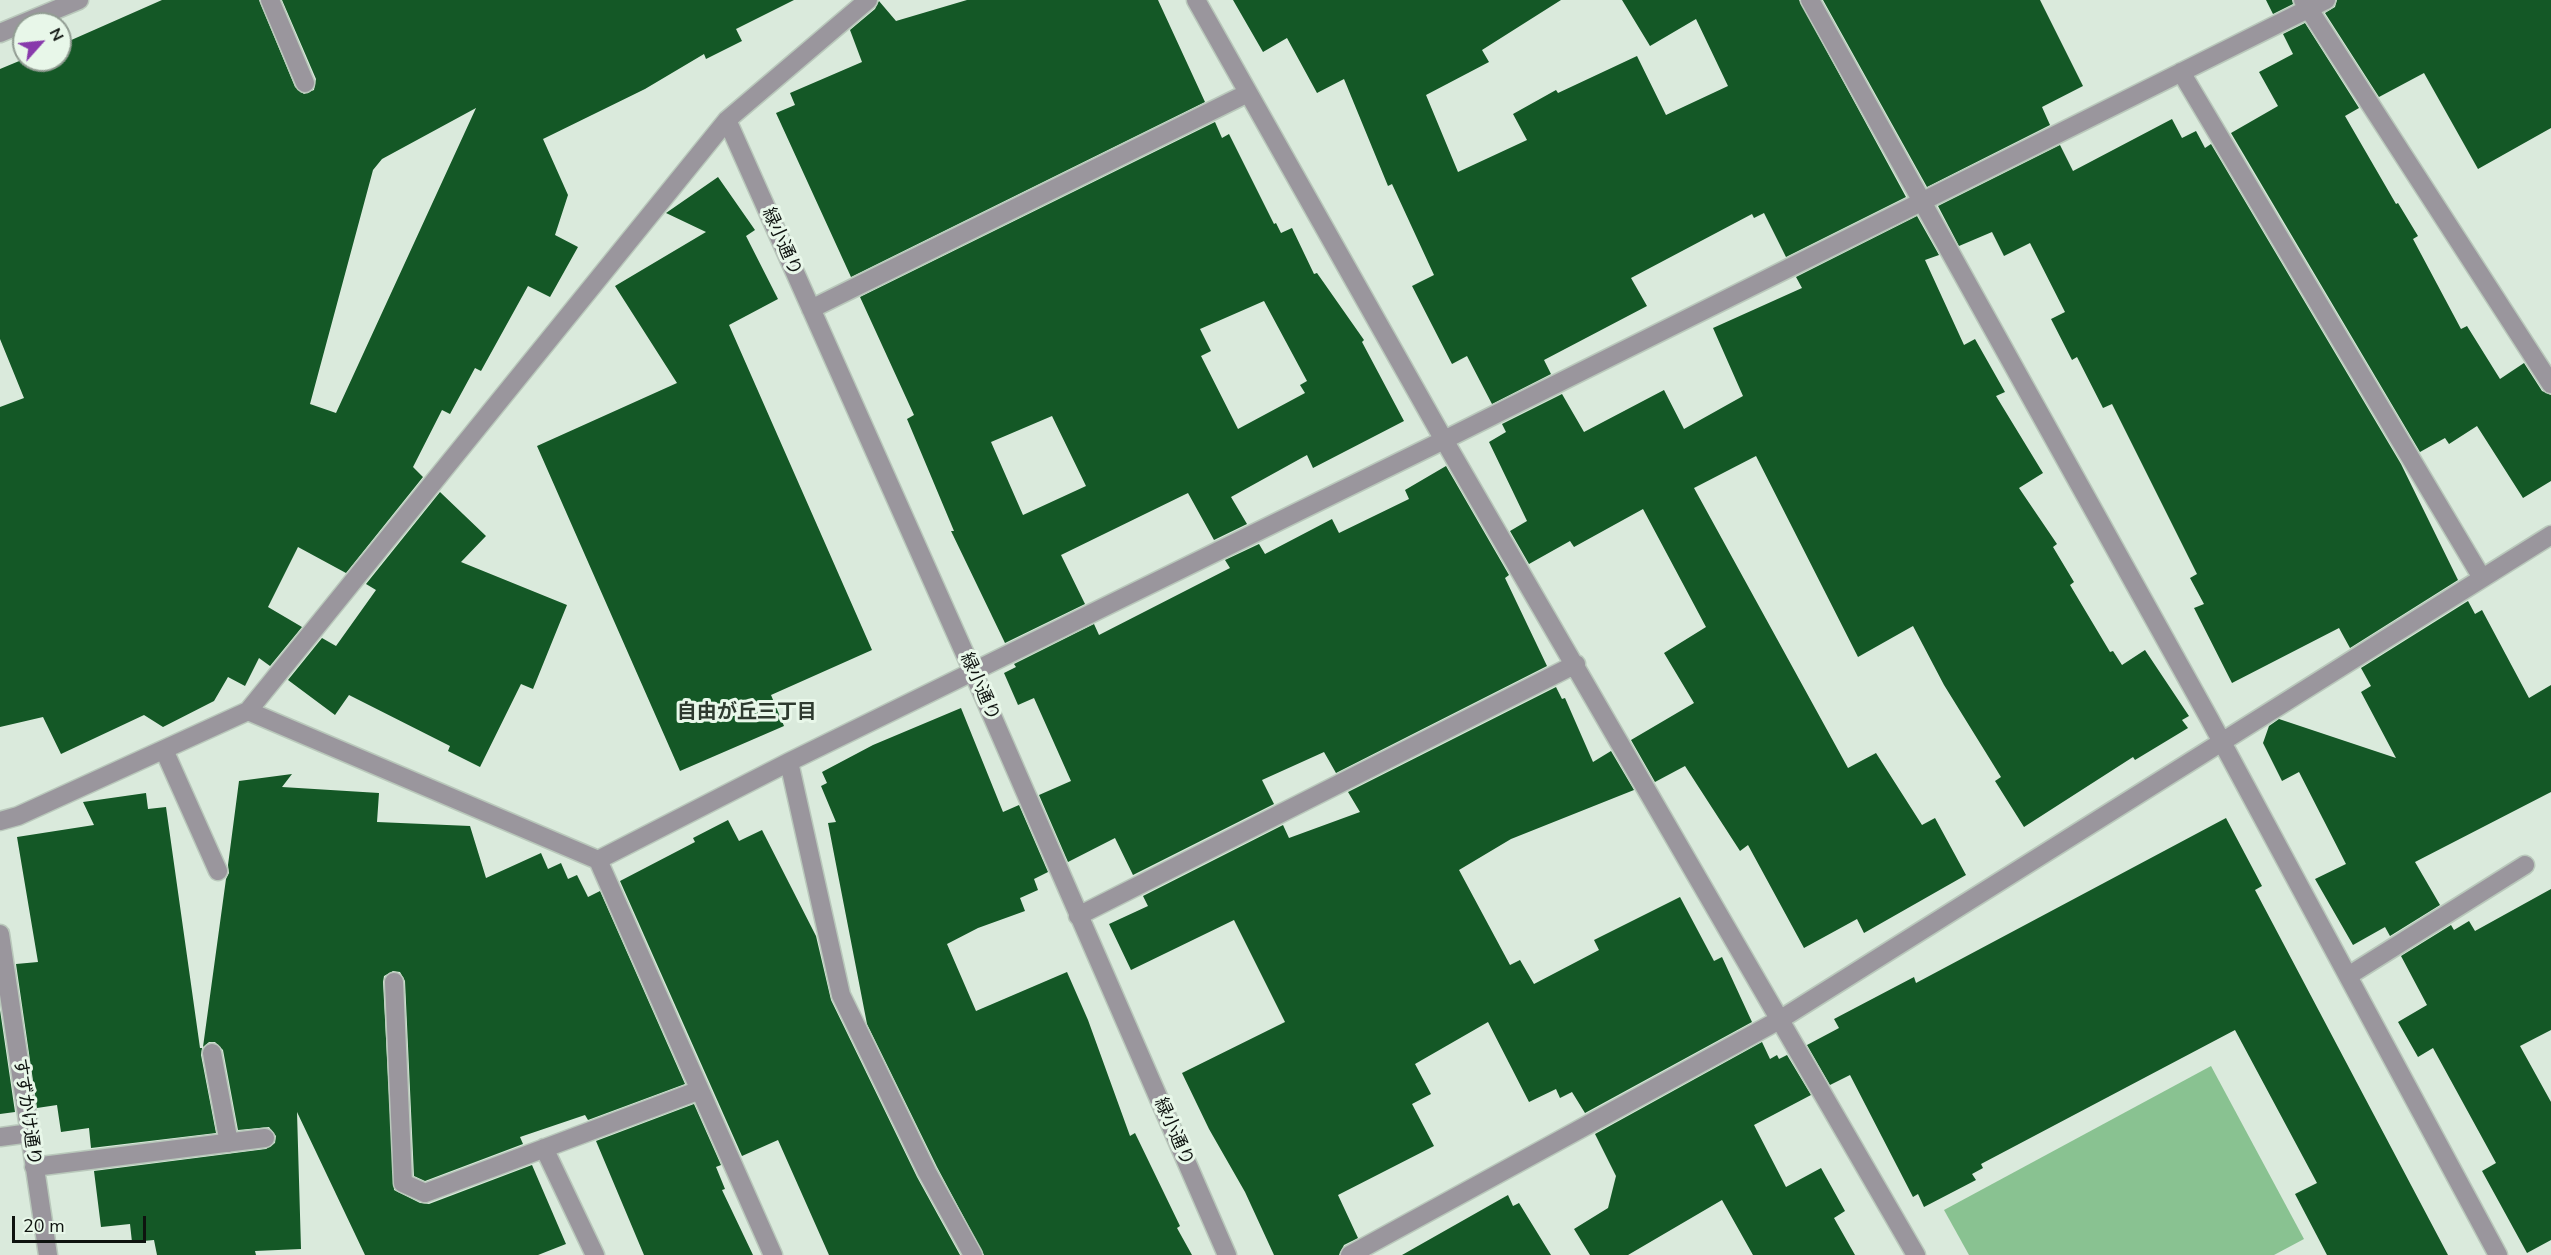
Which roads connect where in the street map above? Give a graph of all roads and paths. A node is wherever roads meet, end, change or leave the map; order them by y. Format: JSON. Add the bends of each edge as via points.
{"nodes":[{"id":1,"x":79,"y":0,"type":"edge"},
{"id":2,"x":270,"y":0,"type":"edge"},
{"id":3,"x":867,"y":0,"type":"edge"},
{"id":4,"x":1196,"y":0,"type":"edge"},
{"id":5,"x":1810,"y":0,"type":"edge"},
{"id":6,"x":2326,"y":0,"type":"edge"},
{"id":7,"x":2306,"y":4,"type":"edge"},
{"id":8,"x":0,"y":33,"type":"edge"},
{"id":9,"x":2181,"y":72,"type":"junction"},
{"id":10,"x":305,"y":83,"type":"dead end"},
{"id":11,"x":1248,"y":93,"type":"junction"},
{"id":12,"x":727,"y":120,"type":"junction"},
{"id":13,"x":1922,"y":201,"type":"junction"},
{"id":14,"x":811,"y":309,"type":"junction"},
{"id":15,"x":2551,"y":384,"type":"edge"},
{"id":16,"x":1444,"y":440,"type":"junction"},
{"id":17,"x":2551,"y":535,"type":"edge"},
{"id":18,"x":2482,"y":578,"type":"junction"},
{"id":19,"x":1576,"y":664,"type":"junction"},
{"id":20,"x":973,"y":672,"type":"junction"},
{"id":21,"x":248,"y":711,"type":"junction"},
{"id":22,"x":2222,"y":741,"type":"junction"},
{"id":23,"x":164,"y":750,"type":"junction"},
{"id":24,"x":789,"y":762,"type":"junction"},
{"id":25,"x":0,"y":821,"type":"edge"},
{"id":26,"x":598,"y":860,"type":"junction"},
{"id":27,"x":2524,"y":865,"type":"dead end"},
{"id":28,"x":218,"y":871,"type":"dead end"},
{"id":29,"x":1078,"y":916,"type":"junction"},
{"id":30,"x":0,"y":934,"type":"edge"},
{"id":31,"x":2348,"y":976,"type":"junction"},
{"id":32,"x":394,"y":982,"type":"dead end"},
{"id":33,"x":1781,"y":1019,"type":"junction"},
{"id":34,"x":212,"y":1053,"type":"dead end"},
{"id":35,"x":700,"y":1090,"type":"junction"},
{"id":36,"x":30,"y":1133,"type":"junction"},
{"id":37,"x":0,"y":1137,"type":"edge"},
{"id":38,"x":265,"y":1138,"type":"dead end"},
{"id":39,"x":229,"y":1143,"type":"junction"},
{"id":40,"x":544,"y":1148,"type":"junction"},
{"id":41,"x":34,"y":1167,"type":"junction"},
{"id":42,"x":48,"y":1255,"type":"edge"},
{"id":43,"x":595,"y":1255,"type":"edge"},
{"id":44,"x":773,"y":1255,"type":"edge"},
{"id":45,"x":973,"y":1255,"type":"edge"},
{"id":46,"x":1227,"y":1255,"type":"edge"},
{"id":47,"x":1350,"y":1255,"type":"edge"},
{"id":48,"x":1916,"y":1255,"type":"edge"},
{"id":49,"x":2498,"y":1255,"type":"edge"}],
"edges":[{"from":1,"to":8,"type":"street"},
{"from":2,"to":10,"type":"street"},
{"from":3,"to":12,"type":"street"},
{"from":4,"to":11,"type":"street"},
{"from":5,"to":13,"type":"street"},
{"from":6,"to":7,"type":"street"},
{"from":7,"to":9,"type":"street"},
{"from":7,"to":15,"type":"street"},
{"from":9,"to":13,"type":"street"},
{"from":9,"to":18,"type":"street"},
{"from":11,"to":14,"type":"street"},
{"from":11,"to":16,"type":"street"},
{"from":12,"to":14,"type":"street","name":"緑小通り"},
{"from":12,"to":21,"type":"street"},
{"from":13,"to":16,"type":"street"},
{"from":13,"to":22,"type":"street"},
{"from":14,"to":20,"type":"street","name":"緑小通り"},
{"from":16,"to":19,"type":"street"},
{"from":16,"to":20,"type":"street"},
{"from":17,"to":18,"type":"street"},
{"from":18,"to":22,"type":"street"},
{"from":19,"to":29,"type":"street"},
{"from":19,"to":33,"type":"street"},
{"from":20,"to":24,"type":"street"},
{"from":20,"to":29,"type":"street","name":"緑小通り"},
{"from":21,"to":23,"type":"street"},
{"from":21,"to":26,"type":"street"},
{"from":22,"to":31,"type":"street"},
{"from":22,"to":33,"type":"street"},
{"from":23,"to":25,"type":"street"},
{"from":23,"to":28,"type":"street"},
{"from":24,"to":26,"type":"street"},
{"from":24,"to":45,"type":"street","via":[[841,995],[927,1172]]},
{"from":26,"to":35,"type":"street"},
{"from":27,"to":31,"type":"street"},
{"from":29,"to":46,"type":"street","name":"緑小通り"},
{"from":30,"to":36,"type":"street","name":"すずかけ通り"},
{"from":31,"to":49,"type":"street"},
{"from":32,"to":40,"type":"street","via":[[403,1183],[425,1193]]},
{"from":33,"to":47,"type":"street"},
{"from":33,"to":48,"type":"street"},
{"from":34,"to":39,"type":"street"},
{"from":35,"to":40,"type":"street"},
{"from":35,"to":44,"type":"street"},
{"from":36,"to":37,"type":"street"},
{"from":36,"to":41,"type":"street","name":"すずかけ通り"},
{"from":38,"to":39,"type":"street"},
{"from":39,"to":41,"type":"street"},
{"from":40,"to":43,"type":"street"},
{"from":41,"to":42,"type":"street","name":"すずかけ通り"}]}
